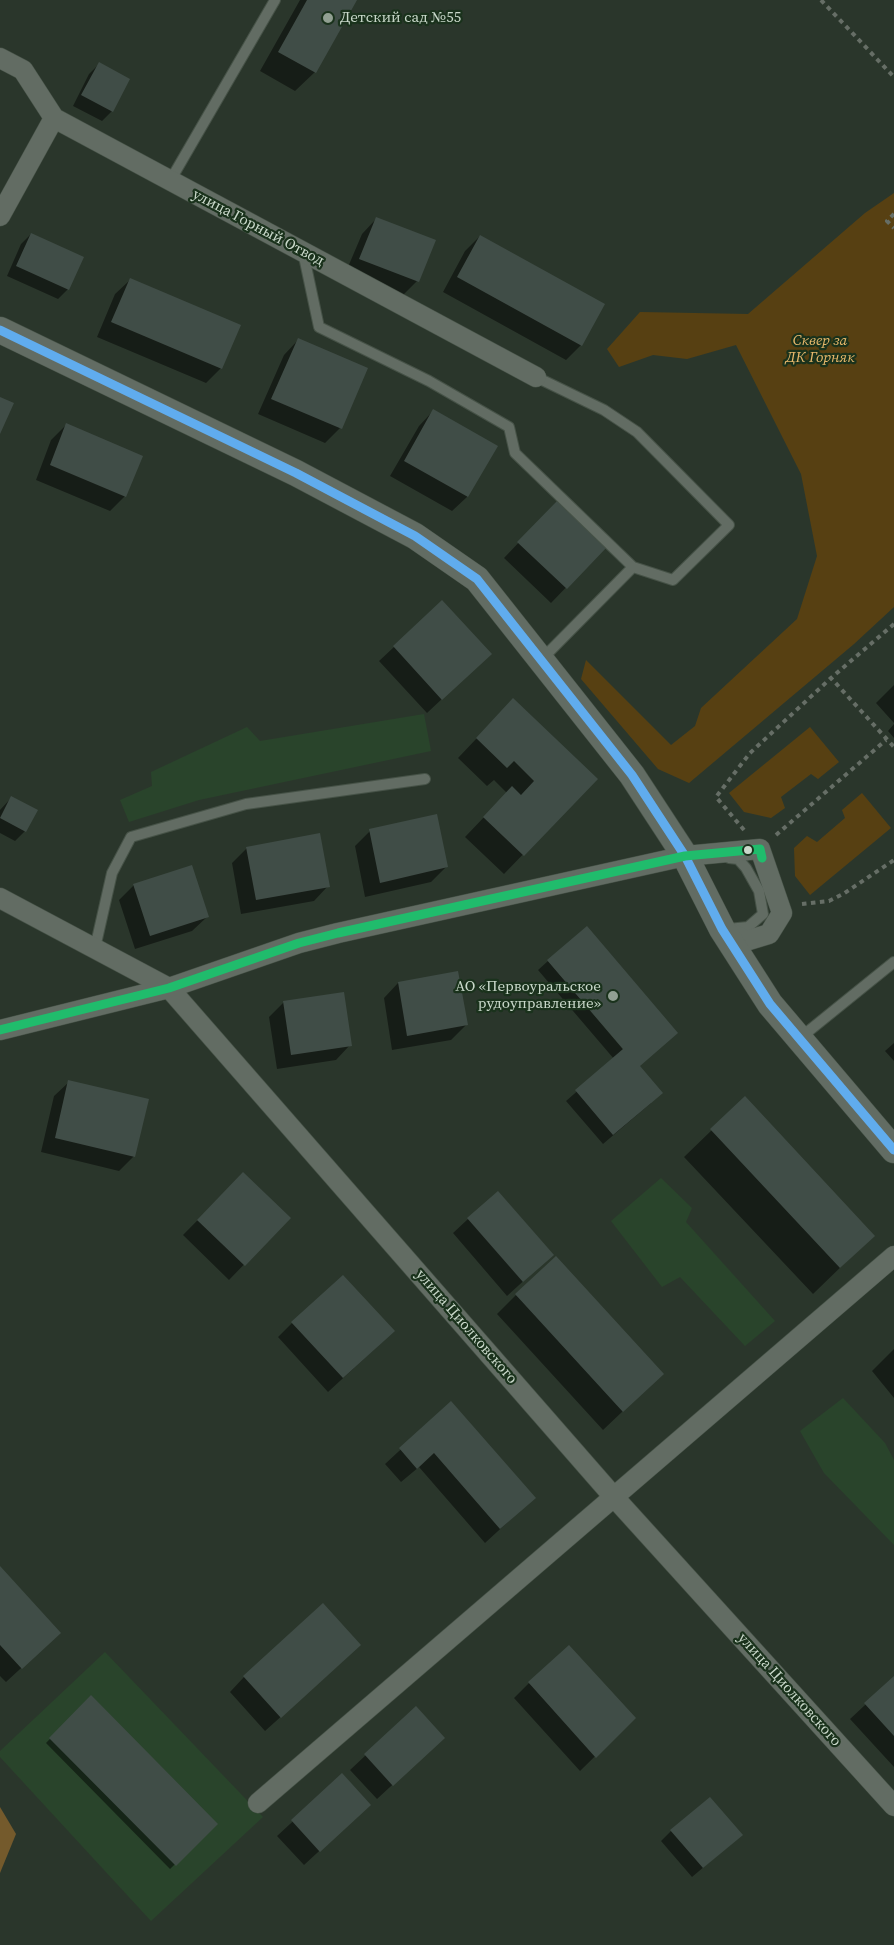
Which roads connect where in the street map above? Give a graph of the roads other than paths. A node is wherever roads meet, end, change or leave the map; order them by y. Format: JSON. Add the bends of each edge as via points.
{"nodes":[{"id":1,"x":275,"y":0,"type":"edge"},
{"id":2,"x":0,"y":58,"type":"edge"},
{"id":3,"x":54,"y":118,"type":"junction"},
{"id":4,"x":170,"y":181,"type":"junction"},
{"id":5,"x":0,"y":216,"type":"edge"},
{"id":6,"x":302,"y":252,"type":"junction"},
{"id":7,"x":0,"y":330,"type":"edge"},
{"id":8,"x":536,"y":377,"type":"joint"},
{"id":9,"x":633,"y":567,"type":"junction"},
{"id":10,"x":542,"y":659,"type":"junction"},
{"id":11,"x":425,"y":779,"type":"dead end"},
{"id":12,"x":685,"y":856,"type":"junction"},
{"id":13,"x":0,"y":898,"type":"edge"},
{"id":14,"x":722,"y":929,"type":"junction"},
{"id":15,"x":95,"y":948,"type":"junction"},
{"id":16,"x":894,"y":962,"type":"edge"},
{"id":17,"x":169,"y":988,"type":"junction"},
{"id":18,"x":0,"y":1030,"type":"edge"},
{"id":19,"x":800,"y":1038,"type":"junction"},
{"id":20,"x":894,"y":1150,"type":"edge"},
{"id":21,"x":894,"y":1256,"type":"edge"},
{"id":22,"x":613,"y":1496,"type":"junction"},
{"id":23,"x":258,"y":1803,"type":"dead end"},
{"id":24,"x":894,"y":1806,"type":"edge"}],
"edges":[{"from":1,"to":4,"type":"lane"},
{"from":2,"to":3,"type":"street","name":"улица Горный Отвод","via":[[23,70]]},
{"from":3,"to":4,"type":"street","name":"улица Горный Отвод"},
{"from":3,"to":5,"type":"street"},
{"from":4,"to":6,"type":"street","name":"улица Горный Отвод"},
{"from":6,"to":8,"type":"street","name":"улица Горный Отвод"},
{"from":6,"to":9,"type":"lane","via":[[319,327],[429,381],[509,427],[515,453]]},
{"from":7,"to":10,"type":"street","via":[[296,473],[415,536],[477,579]]},
{"from":8,"to":9,"type":"lane","via":[[604,410],[637,432],[729,525],[673,580]]},
{"from":9,"to":10,"type":"lane"},
{"from":10,"to":12,"type":"street","via":[[632,775]]},
{"from":11,"to":15,"type":"lane","via":[[246,804],[131,837],[112,873]]},
{"from":12,"to":14,"type":"street"},
{"from":12,"to":14,"type":"lane","via":[[738,859],[759,891],[763,914],[748,927]]},
{"from":12,"to":14,"type":"street","via":[[760,849],[782,913],[770,934],[746,941]]},
{"from":12,"to":17,"type":"street","via":[[299,943]]},
{"from":13,"to":15,"type":"street","name":"улица Циолковского"},
{"from":14,"to":19,"type":"street","via":[[770,1004]]},
{"from":15,"to":17,"type":"street","name":"улица Циолковского"},
{"from":16,"to":19,"type":"lane"},
{"from":17,"to":18,"type":"street"},
{"from":17,"to":22,"type":"street","name":"улица Циолковского"},
{"from":19,"to":20,"type":"street"},
{"from":21,"to":22,"type":"street"},
{"from":22,"to":23,"type":"street"},
{"from":22,"to":24,"type":"street","name":"улица Циолковского"}]}
